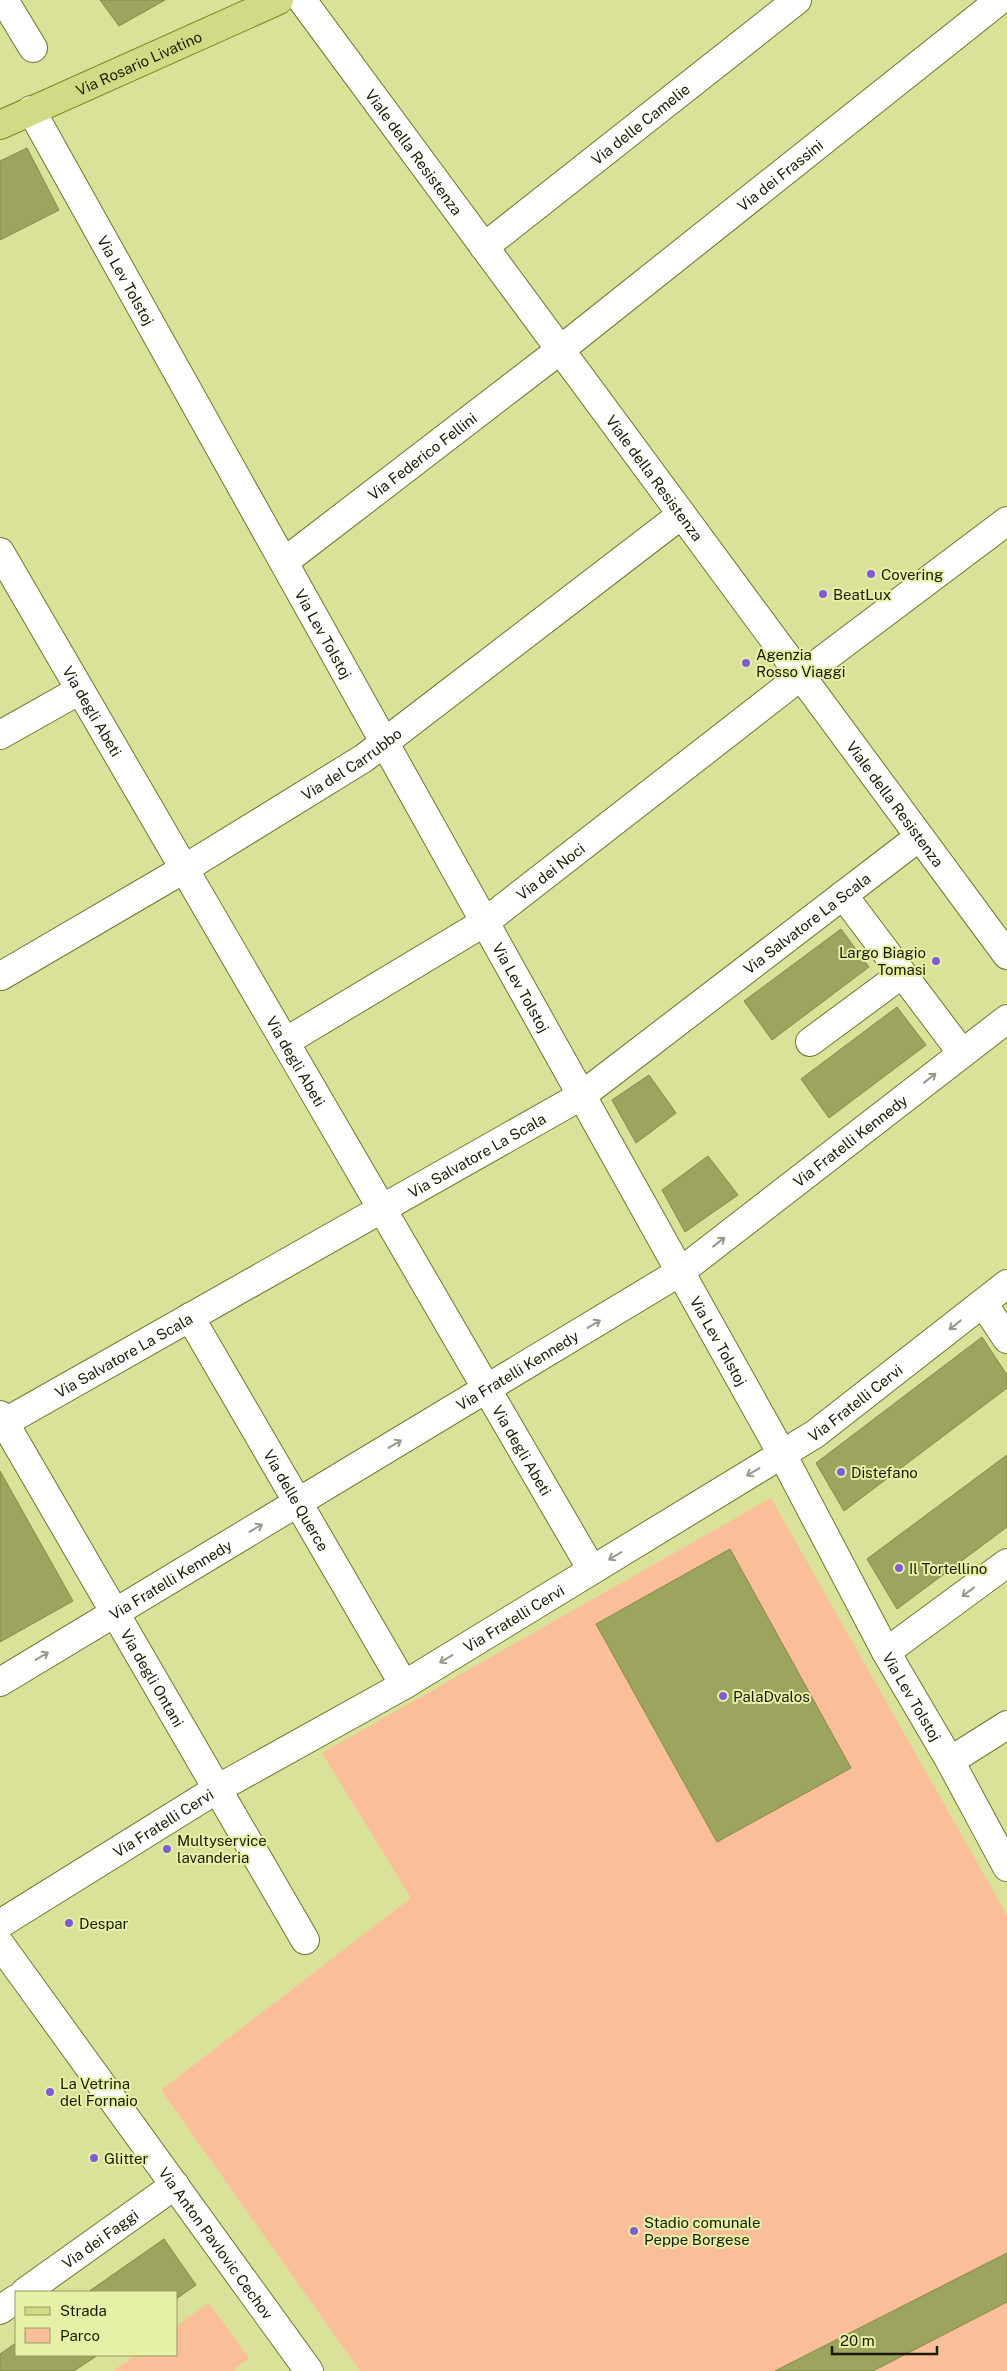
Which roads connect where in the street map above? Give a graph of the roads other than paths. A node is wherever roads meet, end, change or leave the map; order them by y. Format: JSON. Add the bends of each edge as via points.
{"nodes":[{"id":1,"x":4,"y":0,"type":"edge"},
{"id":2,"x":279,"y":0,"type":"edge"},
{"id":3,"x":302,"y":0,"type":"edge"},
{"id":4,"x":797,"y":0,"type":"edge"},
{"id":5,"x":1000,"y":0,"type":"edge"},
{"id":6,"x":33,"y":48,"type":"dead end"},
{"id":7,"x":31,"y":110,"type":"junction"},
{"id":8,"x":0,"y":125,"type":"edge"},
{"id":9,"x":484,"y":247,"type":"junction"},
{"id":10,"x":560,"y":350,"type":"junction"},
{"id":11,"x":682,"y":514,"type":"junction"},
{"id":12,"x":1007,"y":521,"type":"edge"},
{"id":13,"x":0,"y":552,"type":"edge"},
{"id":14,"x":284,"y":562,"type":"junction"},
{"id":15,"x":801,"y":676,"type":"junction"},
{"id":16,"x":80,"y":690,"type":"junction"},
{"id":17,"x":0,"y":735,"type":"edge"},
{"id":18,"x":383,"y":742,"type":"junction"},
{"id":19,"x":919,"y":837,"type":"junction"},
{"id":20,"x":184,"y":869,"type":"junction"},
{"id":21,"x":843,"y":895,"type":"junction"},
{"id":22,"x":485,"y":922,"type":"junction"},
{"id":23,"x":1007,"y":955,"type":"edge"},
{"id":24,"x":0,"y":974,"type":"edge"},
{"id":25,"x":902,"y":974,"type":"junction"},
{"id":26,"x":1007,"y":1019,"type":"edge"},
{"id":27,"x":285,"y":1042,"type":"junction"},
{"id":28,"x":810,"y":1042,"type":"dead end"},
{"id":29,"x":962,"y":1054,"type":"junction"},
{"id":30,"x":580,"y":1096,"type":"junction"},
{"id":31,"x":382,"y":1209,"type":"junction"},
{"id":32,"x":680,"y":1272,"type":"junction"},
{"id":33,"x":1007,"y":1284,"type":"edge"},
{"id":34,"x":983,"y":1303,"type":"junction"},
{"id":35,"x":190,"y":1317,"type":"junction"},
{"id":36,"x":1007,"y":1339,"type":"edge"},
{"id":37,"x":486,"y":1389,"type":"junction"},
{"id":38,"x":2,"y":1421,"type":"edge"},
{"id":39,"x":782,"y":1454,"type":"junction"},
{"id":40,"x":298,"y":1502,"type":"junction"},
{"id":41,"x":1007,"y":1563,"type":"edge"},
{"id":42,"x":592,"y":1570,"type":"junction"},
{"id":43,"x":115,"y":1612,"type":"junction"},
{"id":44,"x":886,"y":1652,"type":"junction"},
{"id":45,"x":0,"y":1682,"type":"edge"},
{"id":46,"x":404,"y":1684,"type":"junction"},
{"id":47,"x":1007,"y":1726,"type":"edge"},
{"id":48,"x":950,"y":1761,"type":"junction"},
{"id":49,"x":217,"y":1789,"type":"junction"},
{"id":50,"x":1007,"y":1867,"type":"edge"},
{"id":51,"x":0,"y":1924,"type":"edge"},
{"id":52,"x":305,"y":1940,"type":"dead end"},
{"id":53,"x":0,"y":1944,"type":"edge"},
{"id":54,"x":175,"y":2185,"type":"junction"},
{"id":55,"x":26,"y":2291,"type":"edge"},
{"id":56,"x":15,"y":2300,"type":"edge"},
{"id":57,"x":0,"y":2310,"type":"edge"},
{"id":58,"x":309,"y":2371,"type":"edge"}],
"edges":[{"from":1,"to":6,"type":"street"},
{"from":2,"to":7,"type":"main road","name":"Via Rosario Livatino"},
{"from":3,"to":9,"type":"street","name":"Viale della Resistenza"},
{"from":4,"to":9,"type":"street","name":"Via delle Camelie"},
{"from":5,"to":10,"type":"street","name":"Via dei Frassini"},
{"from":7,"to":8,"type":"main road","name":"Via Rosario Livatino"},
{"from":7,"to":14,"type":"street","name":"Via Lev Tolstoj"},
{"from":9,"to":10,"type":"street","name":"Viale della Resistenza"},
{"from":10,"to":11,"type":"street","name":"Viale della Resistenza"},
{"from":10,"to":14,"type":"street","name":"Via Federico Fellini"},
{"from":11,"to":15,"type":"street","name":"Viale della Resistenza"},
{"from":11,"to":18,"type":"street","name":"Via del Carrubbo"},
{"from":12,"to":15,"type":"street","name":"Via dei Noci"},
{"from":13,"to":16,"type":"street","name":"Via degli Abeti"},
{"from":14,"to":18,"type":"street","name":"Via Lev Tolstoj"},
{"from":15,"to":19,"type":"street","name":"Viale della Resistenza"},
{"from":15,"to":22,"type":"street","name":"Via dei Noci"},
{"from":16,"to":17,"type":"street"},
{"from":16,"to":20,"type":"street","name":"Via degli Abeti"},
{"from":18,"to":20,"type":"street","name":"Via del Carrubbo","via":[[364,758]]},
{"from":18,"to":22,"type":"street","name":"Via Lev Tolstoj"},
{"from":19,"to":21,"type":"street","name":"Via Salvatore La Scala"},
{"from":19,"to":23,"type":"street","name":"Viale della Resistenza"},
{"from":20,"to":24,"type":"street","name":"Via del Carrubbo"},
{"from":20,"to":27,"type":"street","name":"Via degli Abeti"},
{"from":21,"to":25,"type":"street"},
{"from":21,"to":30,"type":"street","name":"Via Salvatore La Scala"},
{"from":22,"to":27,"type":"street","name":"Via dei Noci"},
{"from":22,"to":30,"type":"street","name":"Via Lev Tolstoj"},
{"from":25,"to":28,"type":"street"},
{"from":25,"to":29,"type":"street"},
{"from":26,"to":29,"type":"street","name":"Via Fratelli Kennedy"},
{"from":27,"to":31,"type":"street","name":"Via degli Abeti"},
{"from":32,"to":29,"type":"street","name":"Via Fratelli Kennedy","one_way":true},
{"from":30,"to":31,"type":"street","name":"Via Salvatore La Scala"},
{"from":30,"to":32,"type":"street","name":"Via Lev Tolstoj"},
{"from":31,"to":35,"type":"street","name":"Via Salvatore La Scala"},
{"from":31,"to":37,"type":"street","name":"Via degli Abeti"},
{"from":37,"to":32,"type":"street","name":"Via Fratelli Kennedy","one_way":true},
{"from":32,"to":39,"type":"street","name":"Via Lev Tolstoj"},
{"from":33,"to":34,"type":"street","name":"Via Fratelli Cervi"},
{"from":34,"to":36,"type":"street"},
{"from":34,"to":39,"type":"street","name":"Via Fratelli Cervi","one_way":true,"via":[[815,1434]]},
{"from":35,"to":38,"type":"street","name":"Via Salvatore La Scala"},
{"from":35,"to":40,"type":"street","name":"Via delle Querce"},
{"from":40,"to":37,"type":"street","name":"Via Fratelli Kennedy","one_way":true},
{"from":37,"to":42,"type":"street","name":"Via degli Abeti"},
{"from":38,"to":43,"type":"street","name":"Via degli Ontani"},
{"from":39,"to":42,"type":"street","name":"Via Fratelli Cervi","one_way":true},
{"from":39,"to":44,"type":"street","name":"Via Lev Tolstoj"},
{"from":43,"to":40,"type":"street","name":"Via Fratelli Kennedy","one_way":true},
{"from":40,"to":46,"type":"street","name":"Via delle Querce"},
{"from":41,"to":44,"type":"street","one_way":true},
{"from":42,"to":46,"type":"street","name":"Via Fratelli Cervi","one_way":true},
{"from":45,"to":43,"type":"street","name":"Via Fratelli Kennedy","one_way":true},
{"from":43,"to":49,"type":"street","name":"Via degli Ontani"},
{"from":44,"to":48,"type":"street","name":"Via Lev Tolstoj"},
{"from":46,"to":49,"type":"street","name":"Via Fratelli Cervi"},
{"from":47,"to":48,"type":"street"},
{"from":48,"to":50,"type":"street","name":"Via Lev Tolstoj"},
{"from":49,"to":51,"type":"street","name":"Via Fratelli Cervi"},
{"from":49,"to":52,"type":"street","name":"Via degli Ontani"},
{"from":53,"to":54,"type":"street","name":"Via Anton Pavlovic Cechov"},
{"from":54,"to":55,"type":"street","name":"Via dei Faggi"},
{"from":54,"to":58,"type":"street","name":"Via Anton Pavlovic Cechov"},
{"from":56,"to":57,"type":"street"}]}
